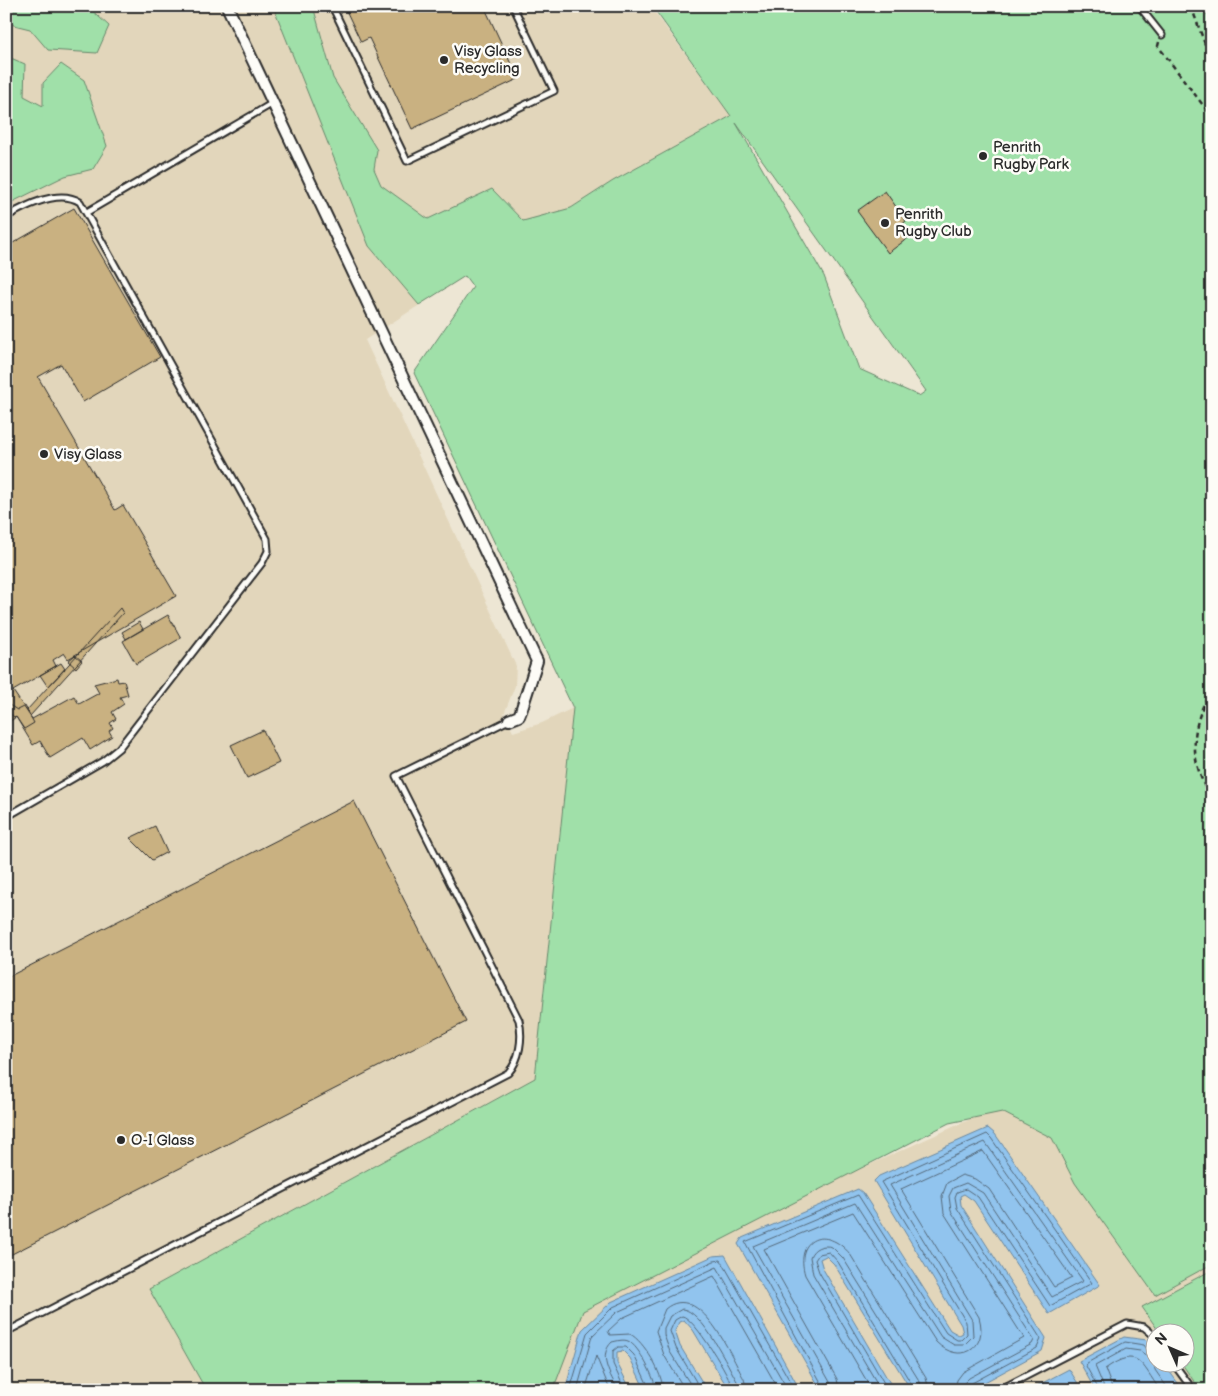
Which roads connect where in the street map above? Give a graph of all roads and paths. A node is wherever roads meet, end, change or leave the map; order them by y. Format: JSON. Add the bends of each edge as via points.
{"nodes":[{"id":1,"x":227,"y":6,"type":"edge"},
{"id":2,"x":332,"y":6,"type":"edge"},
{"id":3,"x":513,"y":6,"type":"edge"},
{"id":4,"x":1139,"y":6,"type":"edge"},
{"id":5,"x":1190,"y":6,"type":"edge"},
{"id":6,"x":1162,"y":35,"type":"joint"},
{"id":7,"x":1212,"y":70,"type":"edge"},
{"id":8,"x":273,"y":103,"type":"junction"},
{"id":9,"x":1212,"y":117,"type":"edge"},
{"id":10,"x":87,"y":212,"type":"junction"},
{"id":11,"x":6,"y":218,"type":"edge"},
{"id":12,"x":1212,"y":689,"type":"edge"},
{"id":13,"x":509,"y":720,"type":"joint"},
{"id":14,"x":1212,"y":800,"type":"edge"},
{"id":15,"x":6,"y":817,"type":"edge"},
{"id":16,"x":1146,"y":1329,"type":"edge"},
{"id":17,"x":6,"y":1332,"type":"edge"},
{"id":18,"x":1181,"y":1374,"type":"edge"},
{"id":19,"x":999,"y":1390,"type":"edge"},
{"id":20,"x":1193,"y":1390,"type":"edge"}],
"edges":[{"from":1,"to":8,"type":"street"},
{"from":2,"to":3,"type":"lane","via":[[407,161],[554,91]]},
{"from":4,"to":6,"type":"lane"},
{"from":5,"to":7,"type":"path"},
{"from":6,"to":9,"type":"path","via":[[1158,46]]},
{"from":8,"to":10,"type":"lane"},
{"from":8,"to":13,"type":"street","via":[[537,661],[519,716]]},
{"from":10,"to":11,"type":"lane","via":[[73,197],[38,201]]},
{"from":10,"to":15,"type":"lane","via":[[267,539],[268,551],[119,748]]},
{"from":12,"to":14,"type":"path","via":[[1197,722],[1194,741],[1196,766]]},
{"from":13,"to":17,"type":"lane","via":[[396,776],[518,1020],[521,1029],[518,1061],[514,1066],[508,1073]]},
{"from":16,"to":19,"type":"lane","via":[[1127,1324]]},
{"from":18,"to":20,"type":"lane"}]}
